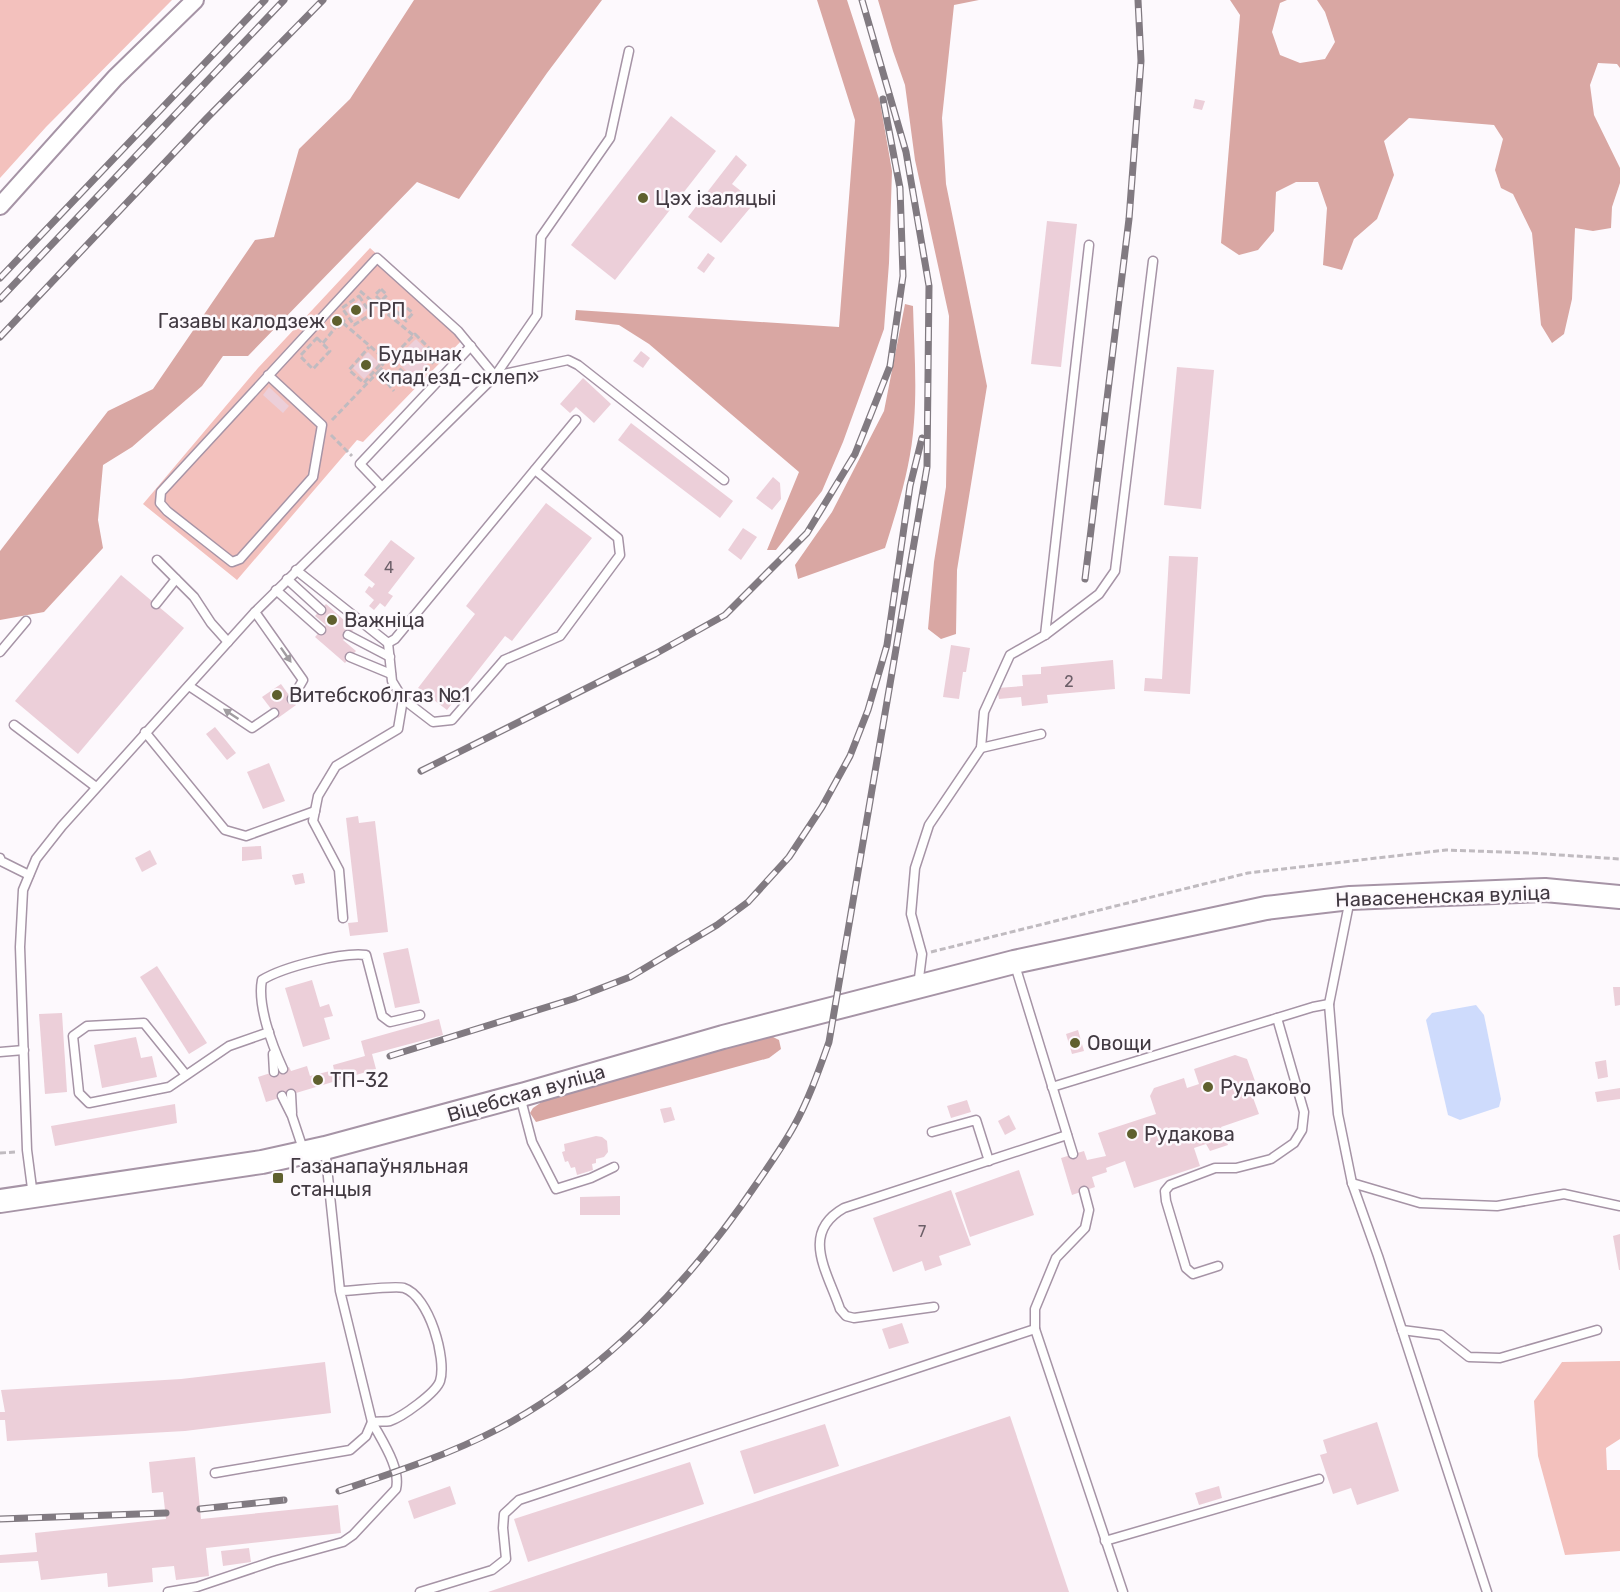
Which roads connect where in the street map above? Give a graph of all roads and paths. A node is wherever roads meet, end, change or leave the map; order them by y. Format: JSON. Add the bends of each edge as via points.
{"nodes":[{"id":1,"x":195,"y":0,"type":"edge"},
{"id":2,"x":629,"y":51,"type":"dead end"},
{"id":3,"x":0,"y":206,"type":"edge"},
{"id":4,"x":1089,"y":245,"type":"dead end"},
{"id":5,"x":1153,"y":261,"type":"dead end"},
{"id":6,"x":352,"y":284,"type":"junction"},
{"id":7,"x":365,"y":296,"type":"junction"},
{"id":8,"x":378,"y":298,"type":"dead end"},
{"id":9,"x":361,"y":300,"type":"junction"},
{"id":10,"x":374,"y":302,"type":"junction"},
{"id":11,"x":400,"y":315,"type":"junction"},
{"id":12,"x":395,"y":320,"type":"junction"},
{"id":13,"x":343,"y":323,"type":"dead end"},
{"id":14,"x":335,"y":328,"type":"dead end"},
{"id":15,"x":413,"y":336,"type":"junction"},
{"id":16,"x":323,"y":343,"type":"junction"},
{"id":17,"x":471,"y":346,"type":"junction"},
{"id":18,"x":369,"y":347,"type":"junction"},
{"id":19,"x":390,"y":359,"type":"junction"},
{"id":20,"x":383,"y":361,"type":"junction"},
{"id":21,"x":378,"y":372,"type":"junction"},
{"id":22,"x":268,"y":375,"type":"junction"},
{"id":23,"x":495,"y":376,"type":"junction"},
{"id":24,"x":394,"y":391,"type":"dead end"},
{"id":25,"x":576,"y":420,"type":"dead end"},
{"id":26,"x":323,"y":427,"type":"junction"},
{"id":27,"x":360,"y":464,"type":"junction"},
{"id":28,"x":535,"y":470,"type":"junction"},
{"id":29,"x":724,"y":480,"type":"dead end"},
{"id":30,"x":381,"y":487,"type":"junction"},
{"id":31,"x":157,"y":560,"type":"dead end"},
{"id":32,"x":296,"y":570,"type":"junction"},
{"id":33,"x":176,"y":579,"type":"junction"},
{"id":34,"x":287,"y":579,"type":"junction"},
{"id":35,"x":276,"y":590,"type":"junction"},
{"id":36,"x":156,"y":604,"type":"dead end"},
{"id":37,"x":321,"y":610,"type":"dead end"},
{"id":38,"x":255,"y":612,"type":"junction"},
{"id":39,"x":26,"y":621,"type":"dead end"},
{"id":40,"x":321,"y":630,"type":"dead end"},
{"id":41,"x":348,"y":635,"type":"dead end"},
{"id":42,"x":1045,"y":635,"type":"junction"},
{"id":43,"x":228,"y":642,"type":"junction"},
{"id":44,"x":388,"y":643,"type":"junction"},
{"id":45,"x":0,"y":652,"type":"edge"},
{"id":46,"x":350,"y":657,"type":"dead end"},
{"id":47,"x":390,"y":657,"type":"junction"},
{"id":48,"x":391,"y":674,"type":"junction"},
{"id":49,"x":189,"y":686,"type":"junction"},
{"id":50,"x":292,"y":699,"type":"dead end"},
{"id":51,"x":403,"y":699,"type":"junction"},
{"id":52,"x":274,"y":713,"type":"dead end"},
{"id":53,"x":14,"y":725,"type":"dead end"},
{"id":54,"x":145,"y":732,"type":"junction"},
{"id":55,"x":1041,"y":734,"type":"dead end"},
{"id":56,"x":981,"y":748,"type":"junction"},
{"id":57,"x":96,"y":787,"type":"junction"},
{"id":58,"x":315,"y":811,"type":"junction"},
{"id":59,"x":0,"y":858,"type":"edge"},
{"id":60,"x":1620,"y":860,"type":"edge"},
{"id":61,"x":29,"y":875,"type":"junction"},
{"id":62,"x":1620,"y":897,"type":"edge"},
{"id":63,"x":1350,"y":898,"type":"junction"},
{"id":64,"x":343,"y":918,"type":"dead end"},
{"id":65,"x":922,"y":954,"type":"junction"},
{"id":66,"x":1014,"y":962,"type":"junction"},
{"id":67,"x":918,"y":986,"type":"junction"},
{"id":68,"x":1329,"y":1004,"type":"junction"},
{"id":69,"x":420,"y":1015,"type":"dead end"},
{"id":70,"x":1276,"y":1018,"type":"junction"},
{"id":71,"x":269,"y":1032,"type":"junction"},
{"id":72,"x":24,"y":1050,"type":"junction"},
{"id":73,"x":0,"y":1052,"type":"edge"},
{"id":74,"x":279,"y":1070,"type":"dead end"},
{"id":75,"x":186,"y":1075,"type":"junction"},
{"id":76,"x":1052,"y":1087,"type":"junction"},
{"id":77,"x":286,"y":1095,"type":"dead end"},
{"id":78,"x":520,"y":1095,"type":"junction"},
{"id":79,"x":932,"y":1132,"type":"dead end"},
{"id":80,"x":1067,"y":1136,"type":"junction"},
{"id":81,"x":27,"y":1150,"type":"junction"},
{"id":82,"x":315,"y":1150,"type":"junction"},
{"id":83,"x":0,"y":1153,"type":"edge"},
{"id":84,"x":1073,"y":1154,"type":"dead end"},
{"id":85,"x":989,"y":1161,"type":"junction"},
{"id":86,"x":614,"y":1167,"type":"dead end"},
{"id":87,"x":1352,"y":1183,"type":"junction"},
{"id":88,"x":1084,"y":1191,"type":"dead end"},
{"id":89,"x":33,"y":1196,"type":"junction"},
{"id":90,"x":0,"y":1201,"type":"edge"},
{"id":91,"x":1620,"y":1206,"type":"edge"},
{"id":92,"x":1218,"y":1266,"type":"dead end"},
{"id":93,"x":340,"y":1291,"type":"junction"},
{"id":94,"x":934,"y":1307,"type":"dead end"},
{"id":95,"x":1035,"y":1329,"type":"junction"},
{"id":96,"x":1402,"y":1330,"type":"junction"},
{"id":97,"x":1597,"y":1330,"type":"dead end"},
{"id":98,"x":372,"y":1422,"type":"junction"},
{"id":99,"x":215,"y":1473,"type":"dead end"},
{"id":100,"x":1318,"y":1479,"type":"dead end"},
{"id":101,"x":1105,"y":1541,"type":"junction"},
{"id":102,"x":180,"y":1591,"type":"edge"},
{"id":103,"x":168,"y":1592,"type":"edge"},
{"id":104,"x":420,"y":1592,"type":"edge"},
{"id":105,"x":1123,"y":1592,"type":"edge"},
{"id":106,"x":1487,"y":1592,"type":"edge"}],
"edges":[{"from":1,"to":3,"type":"street","via":[[116,78]]},
{"from":2,"to":23,"type":"lane","via":[[610,138],[541,237],[537,315]]},
{"from":4,"to":42,"type":"lane"},
{"from":5,"to":42,"type":"lane","via":[[1115,571],[1099,594]]},
{"from":6,"to":7,"type":"path"},
{"from":6,"to":17,"type":"lane","via":[[377,258]]},
{"from":6,"to":22,"type":"lane"},
{"from":7,"to":9,"type":"path"},
{"from":7,"to":10,"type":"path"},
{"from":8,"to":10,"type":"path"},
{"from":9,"to":9,"type":"path","via":[[359,296],[342,308],[354,325],[371,314]]},
{"from":10,"to":12,"type":"path"},
{"from":11,"to":11,"type":"path","via":[[394,309],[400,302],[413,313],[406,321]]},
{"from":11,"to":12,"type":"path"},
{"from":12,"to":15,"type":"path"},
{"from":13,"to":18,"type":"path"},
{"from":14,"to":16,"type":"path"},
{"from":15,"to":19,"type":"path"},
{"from":15,"to":19,"type":"path","via":[[438,357],[413,382]]},
{"from":16,"to":16,"type":"path","via":[[317,338],[300,356],[313,369],[330,351]]},
{"from":17,"to":23,"type":"lane"},
{"from":17,"to":27,"type":"lane"},
{"from":18,"to":20,"type":"path"},
{"from":18,"to":20,"type":"path","via":[[349,370],[364,382]]},
{"from":19,"to":20,"type":"path"},
{"from":20,"to":21,"type":"path"},
{"from":21,"to":24,"type":"path"},
{"from":21,"to":26,"type":"path"},
{"from":22,"to":26,"type":"lane"},
{"from":22,"to":26,"type":"lane","via":[[161,492],[160,502],[167,511],[232,562],[240,559],[314,477]]},
{"from":23,"to":29,"type":"lane","via":[[568,360]]},
{"from":23,"to":30,"type":"lane"},
{"from":25,"to":28,"type":"lane"},
{"from":26,"to":27,"type":"path"},
{"from":27,"to":30,"type":"lane"},
{"from":28,"to":44,"type":"lane"},
{"from":28,"to":51,"type":"lane","via":[[618,538],[620,555],[560,636],[504,660],[452,720],[433,722]]},
{"from":30,"to":32,"type":"lane"},
{"from":31,"to":33,"type":"lane"},
{"from":32,"to":34,"type":"lane"},
{"from":32,"to":44,"type":"lane"},
{"from":33,"to":36,"type":"lane"},
{"from":33,"to":43,"type":"lane"},
{"from":34,"to":35,"type":"lane"},
{"from":34,"to":37,"type":"lane"},
{"from":35,"to":38,"type":"lane"},
{"from":35,"to":40,"type":"lane"},
{"from":38,"to":43,"type":"lane"},
{"from":38,"to":50,"type":"lane","one_way":true,"via":[[303,680]]},
{"from":39,"to":45,"type":"lane"},
{"from":41,"to":47,"type":"lane"},
{"from":42,"to":56,"type":"lane","via":[[1010,655],[984,712]]},
{"from":43,"to":49,"type":"lane"},
{"from":44,"to":47,"type":"lane"},
{"from":46,"to":48,"type":"lane"},
{"from":47,"to":48,"type":"lane"},
{"from":48,"to":51,"type":"lane"},
{"from":52,"to":49,"type":"lane","one_way":true,"via":[[252,728]]},
{"from":49,"to":54,"type":"lane"},
{"from":51,"to":58,"type":"lane","via":[[398,729],[336,766],[318,796]]},
{"from":53,"to":57,"type":"lane"},
{"from":54,"to":57,"type":"lane"},
{"from":54,"to":58,"type":"lane","via":[[225,830],[246,836]]},
{"from":55,"to":56,"type":"lane"},
{"from":56,"to":65,"type":"lane","via":[[929,825],[915,868],[911,914]]},
{"from":57,"to":61,"type":"lane","via":[[36,859]]},
{"from":58,"to":64,"type":"lane","via":[[314,821],[339,870]]},
{"from":59,"to":61,"type":"lane"},
{"from":60,"to":65,"type":"path","via":[[1446,850],[1248,873]]},
{"from":61,"to":72,"type":"lane","via":[[23,890],[20,946]]},
{"from":62,"to":63,"type":"main road","name":"Навасененская вуліца","via":[[1545,890]]},
{"from":63,"to":66,"type":"main road","name":"Навасененская вуліца","via":[[1266,908]]},
{"from":63,"to":68,"type":"lane"},
{"from":65,"to":67,"type":"lane"},
{"from":66,"to":67,"type":"main road","name":"Віцебская вуліца"},
{"from":66,"to":76,"type":"lane"},
{"from":67,"to":78,"type":"main road","name":"Віцебская вуліца"},
{"from":68,"to":70,"type":"lane"},
{"from":68,"to":87,"type":"lane","via":[[1338,1114]]},
{"from":69,"to":71,"type":"lane","via":[[390,1022],[382,1016],[366,955],[353,954],[275,972],[262,980],[259,991]]},
{"from":70,"to":76,"type":"lane"},
{"from":70,"to":92,"type":"lane","via":[[1304,1112],[1302,1130],[1294,1143],[1271,1159],[1236,1168],[1215,1168],[1170,1185],[1166,1191],[1186,1268],[1193,1274]]},
{"from":71,"to":74,"type":"lane"},
{"from":71,"to":75,"type":"lane","via":[[229,1046]]},
{"from":72,"to":73,"type":"lane"},
{"from":72,"to":81,"type":"lane"},
{"from":75,"to":75,"type":"lane","via":[[169,1087],[89,1103],[79,1093],[74,1036],[87,1026],[144,1023]]},
{"from":76,"to":80,"type":"lane"},
{"from":77,"to":82,"type":"lane","via":[[292,1116]]},
{"from":78,"to":82,"type":"main road","name":"Віцебская вуліца"},
{"from":78,"to":86,"type":"lane","via":[[532,1142],[556,1189]]},
{"from":79,"to":85,"type":"lane","via":[[976,1120]]},
{"from":80,"to":84,"type":"lane"},
{"from":80,"to":85,"type":"lane"},
{"from":81,"to":83,"type":"path"},
{"from":81,"to":89,"type":"lane"},
{"from":82,"to":89,"type":"main road","name":"Віцебская вуліца","via":[[262,1162]]},
{"from":82,"to":93,"type":"lane"},
{"from":85,"to":94,"type":"lane","via":[[844,1208],[830,1216],[821,1230],[818,1247],[846,1316]]},
{"from":87,"to":91,"type":"lane","via":[[1420,1203],[1497,1206],[1564,1194]]},
{"from":87,"to":96,"type":"lane"},
{"from":88,"to":95,"type":"lane","via":[[1089,1210],[1085,1228],[1056,1258],[1035,1309]]},
{"from":89,"to":90,"type":"main road","name":"Віцебская вуліца"},
{"from":93,"to":98,"type":"lane"},
{"from":93,"to":98,"type":"lane","via":[[403,1287],[418,1296],[429,1315],[443,1366],[439,1384],[419,1404],[390,1421]]},
{"from":95,"to":101,"type":"lane"},
{"from":95,"to":104,"type":"lane","via":[[519,1500],[504,1514],[506,1559],[492,1570]]},
{"from":96,"to":97,"type":"lane","via":[[1441,1335],[1469,1357],[1500,1358]]},
{"from":96,"to":106,"type":"lane"},
{"from":98,"to":99,"type":"lane","via":[[366,1436],[350,1450]]},
{"from":98,"to":102,"type":"lane","via":[[397,1470],[398,1480],[396,1489],[353,1535],[343,1542]]},
{"from":100,"to":101,"type":"lane"},
{"from":101,"to":105,"type":"lane"},
{"from":102,"to":103,"type":"lane"}]}
